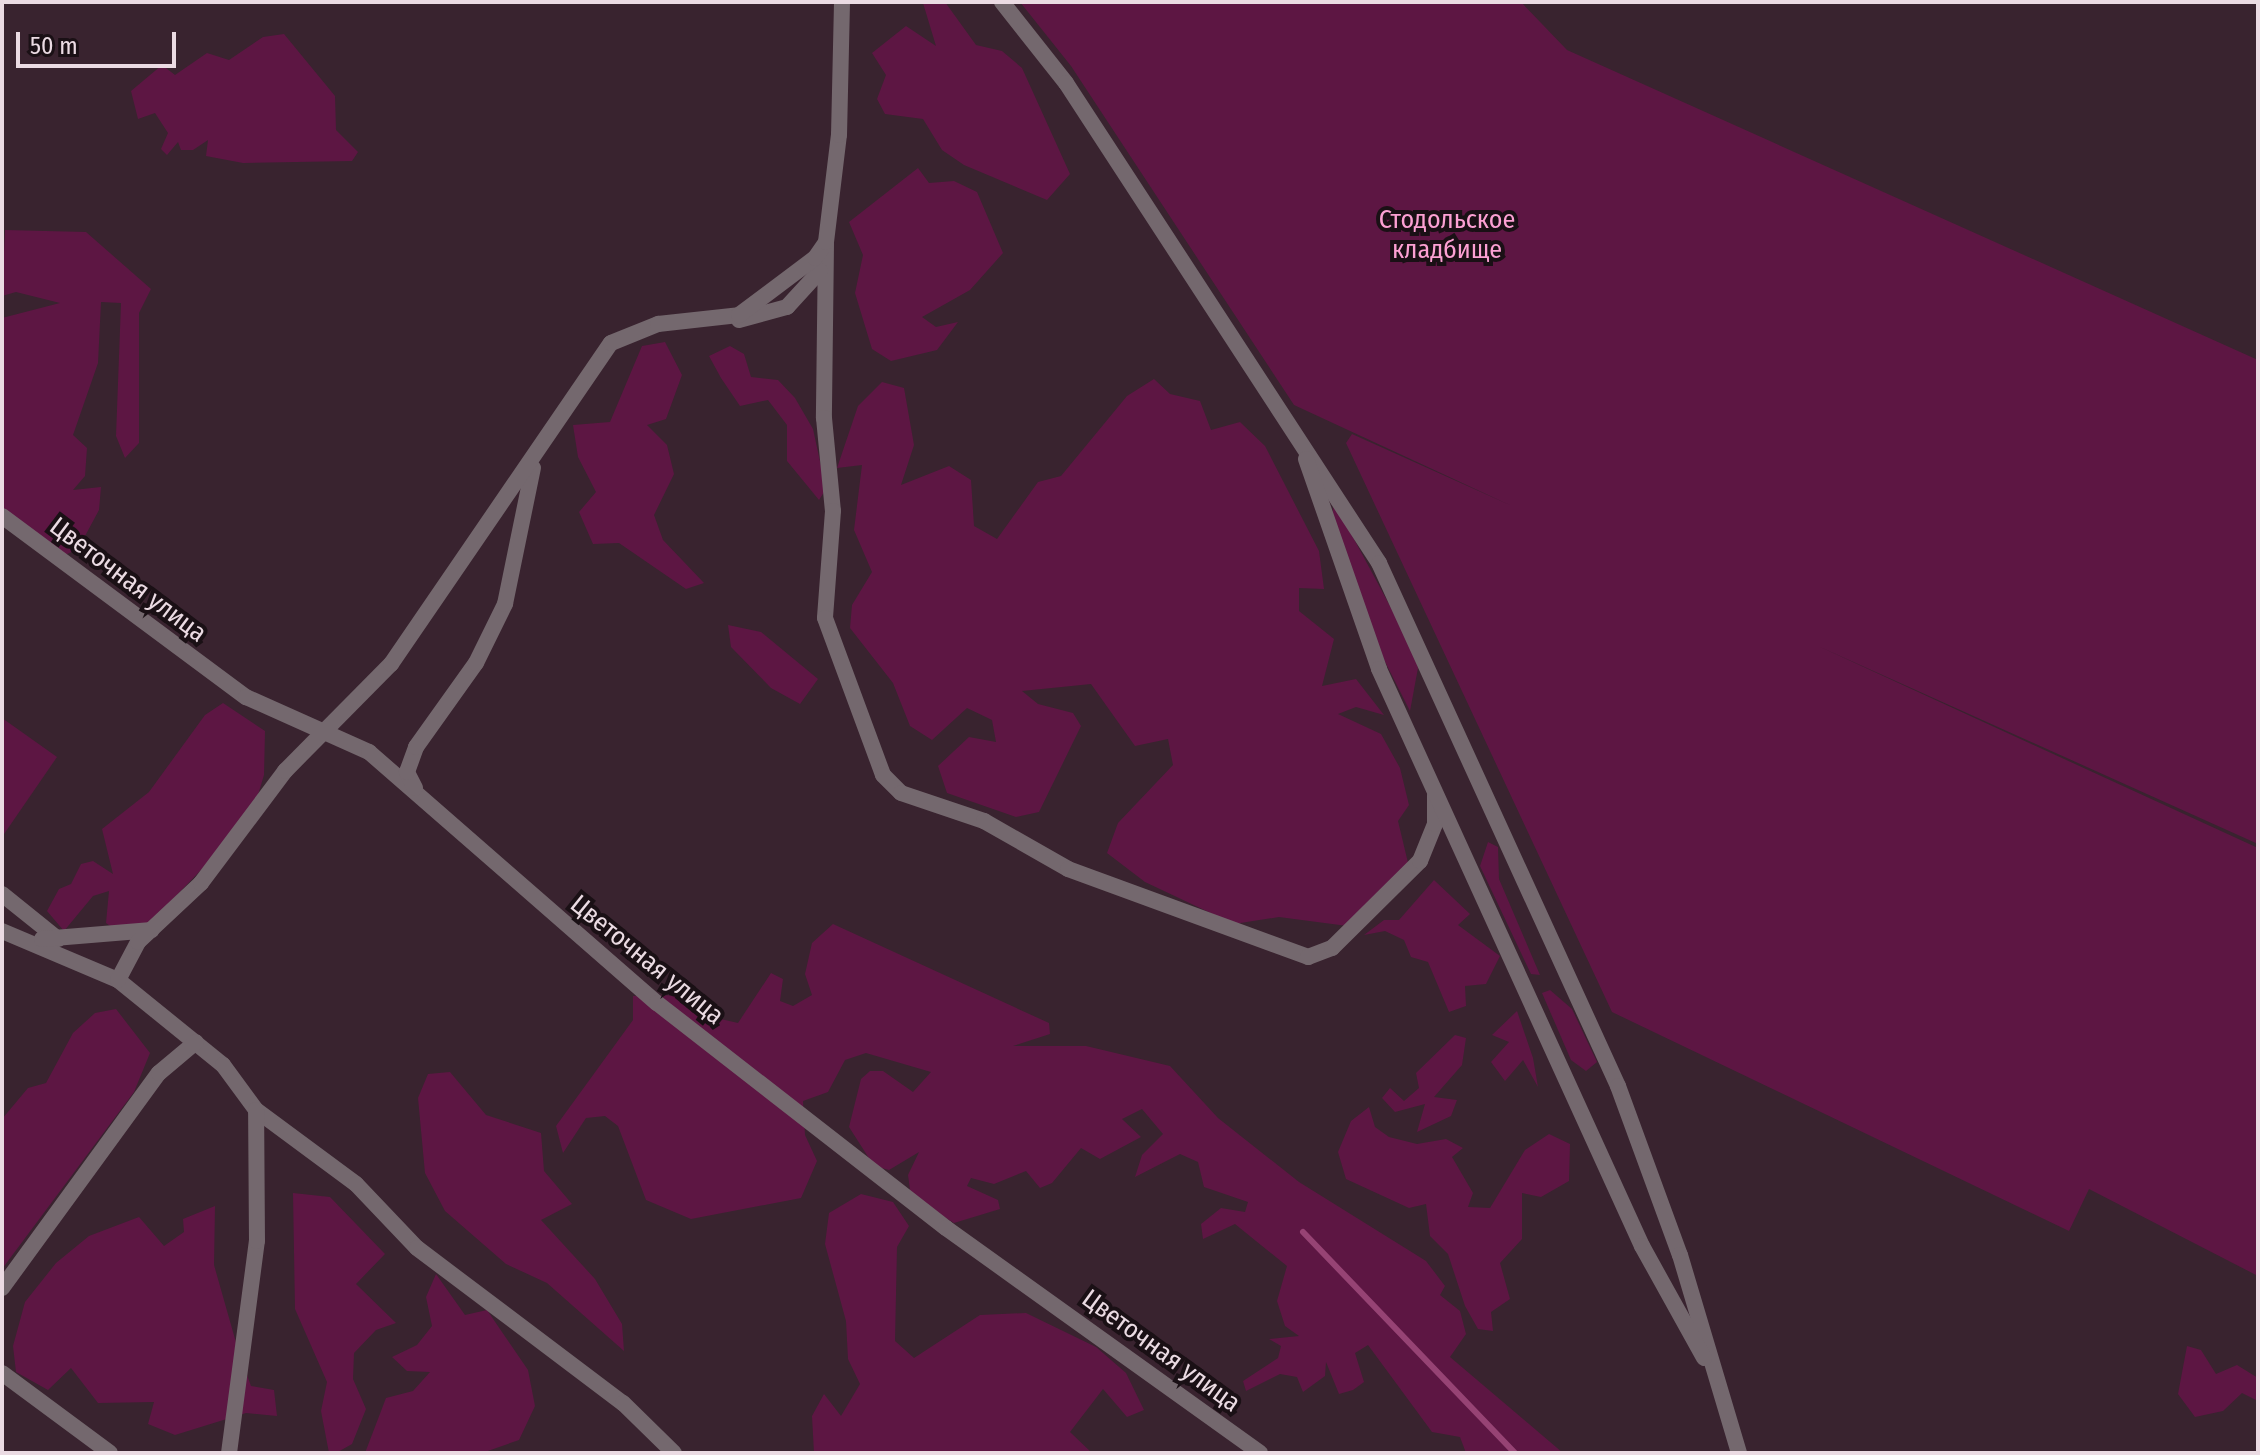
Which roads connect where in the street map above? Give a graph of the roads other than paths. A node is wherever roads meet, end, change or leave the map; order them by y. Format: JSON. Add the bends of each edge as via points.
{"nodes":[{"id":1,"x":842,"y":2,"type":"edge"},
{"id":2,"x":1002,"y":2,"type":"edge"},
{"id":3,"x":826,"y":242,"type":"junction"},
{"id":4,"x":1303,"y":450,"type":"junction"},
{"id":5,"x":538,"y":451,"type":"junction"},
{"id":6,"x":2,"y":516,"type":"edge"},
{"id":7,"x":327,"y":729,"type":"junction"},
{"id":8,"x":418,"y":792,"type":"junction"},
{"id":9,"x":1435,"y":795,"type":"junction"},
{"id":10,"x":2,"y":894,"type":"edge"},
{"id":11,"x":152,"y":930,"type":"junction"},
{"id":12,"x":2,"y":931,"type":"edge"},
{"id":13,"x":32,"y":939,"type":"junction"},
{"id":14,"x":58,"y":939,"type":"junction"},
{"id":15,"x":118,"y":980,"type":"junction"},
{"id":16,"x":196,"y":1042,"type":"junction"},
{"id":17,"x":256,"y":1110,"type":"junction"},
{"id":18,"x":2,"y":1288,"type":"edge"},
{"id":19,"x":2,"y":1373,"type":"edge"},
{"id":20,"x":1728,"y":1403,"type":"junction"},
{"id":21,"x":1734,"y":1429,"type":"junction"},
{"id":22,"x":662,"y":1446,"type":"edge"},
{"id":23,"x":110,"y":1453,"type":"edge"},
{"id":24,"x":229,"y":1453,"type":"edge"},
{"id":25,"x":674,"y":1453,"type":"edge"},
{"id":26,"x":1260,"y":1453,"type":"edge"},
{"id":27,"x":1739,"y":1453,"type":"edge"},
{"id":28,"x":1745,"y":1453,"type":"edge"}],
"edges":[{"from":1,"to":3,"type":"street","via":[[841,113]]},
{"from":2,"to":4,"type":"street","via":[[1066,83]]},
{"from":3,"to":5,"type":"street","via":[[818,281],[806,294],[766,316],[623,332],[596,360]]},
{"from":3,"to":9,"type":"street","via":[[821,321],[833,511],[825,618],[883,775],[901,793],[984,821],[1068,869],[1308,957],[1332,948],[1420,861],[1435,824]]},
{"from":4,"to":9,"type":"street","via":[[1360,626]]},
{"from":4,"to":20,"type":"street","via":[[1379,563],[1513,844],[1639,1141]]},
{"from":5,"to":7,"type":"street","via":[[413,635]]},
{"from":5,"to":8,"type":"street","via":[[505,604],[476,663],[416,747],[407,772]]},
{"from":6,"to":7,"type":"street","name":"Цветочная улица","via":[[246,697],[284,719]]},
{"from":7,"to":8,"type":"street","name":"Цветочная улица"},
{"from":7,"to":11,"type":"street","via":[[285,771],[184,903]]},
{"from":8,"to":26,"type":"street","name":"Цветочная улица","via":[[657,1003],[946,1228]]},
{"from":9,"to":20,"type":"street","via":[[1660,1283]]},
{"from":10,"to":14,"type":"street"},
{"from":11,"to":14,"type":"street"},
{"from":11,"to":15,"type":"street"},
{"from":12,"to":13,"type":"street"},
{"from":13,"to":14,"type":"street"},
{"from":13,"to":15,"type":"street"},
{"from":15,"to":16,"type":"street"},
{"from":16,"to":17,"type":"street"},
{"from":16,"to":18,"type":"street","via":[[159,1073]]},
{"from":17,"to":22,"type":"street","via":[[356,1184],[417,1248]]},
{"from":17,"to":24,"type":"street","via":[[257,1241]]},
{"from":19,"to":23,"type":"street"},
{"from":20,"to":21,"type":"street"},
{"from":21,"to":27,"type":"street"},
{"from":21,"to":28,"type":"street"},
{"from":22,"to":25,"type":"street"}]}
